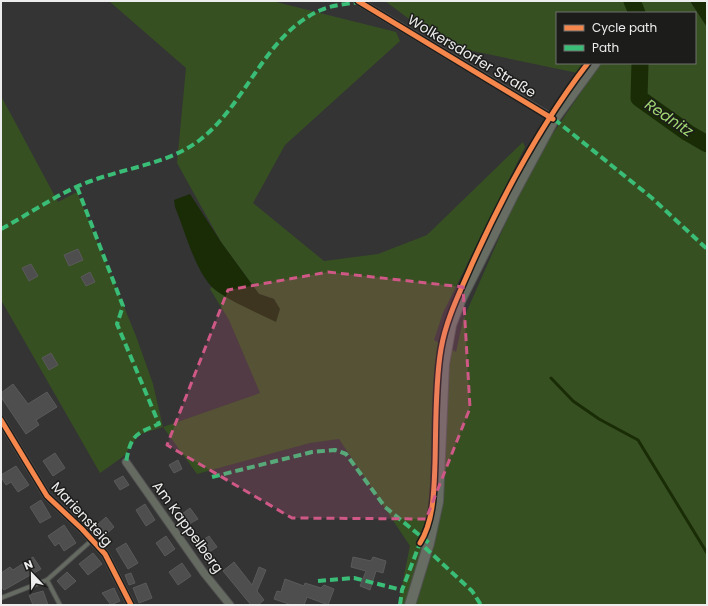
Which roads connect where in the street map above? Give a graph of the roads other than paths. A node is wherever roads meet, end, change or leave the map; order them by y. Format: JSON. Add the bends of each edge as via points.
{"nodes":[{"id":1,"x":358,"y":1,"type":"edge"},
{"id":2,"x":594,"y":64,"type":"edge"},
{"id":3,"x":554,"y":119,"type":"junction"},
{"id":4,"x":1,"y":420,"type":"edge"},
{"id":5,"x":126,"y":462,"type":"dead end"},
{"id":6,"x":92,"y":540,"type":"junction"},
{"id":7,"x":47,"y":580,"type":"junction"},
{"id":8,"x":1,"y":598,"type":"edge"},
{"id":9,"x":60,"y":605,"type":"edge"},
{"id":10,"x":131,"y":605,"type":"edge"},
{"id":11,"x":230,"y":605,"type":"edge"},
{"id":12,"x":410,"y":605,"type":"edge"}],
"edges":[{"from":1,"to":3,"type":"street","name":"Wolkersdorfer Straße"},
{"from":2,"to":3,"type":"main road"},
{"from":3,"to":12,"type":"main road","via":[[508,204],[461,299],[451,325],[444,364],[438,502]]},
{"from":4,"to":6,"type":"street","name":"Mariensteig","via":[[46,496]]},
{"from":5,"to":11,"type":"street","name":"Am Kappelberg","via":[[204,573]]},
{"from":6,"to":7,"type":"lane"},
{"from":6,"to":10,"type":"street","name":"Mariensteig","via":[[105,554]]},
{"from":7,"to":8,"type":"lane"},
{"from":7,"to":9,"type":"lane"}]}
